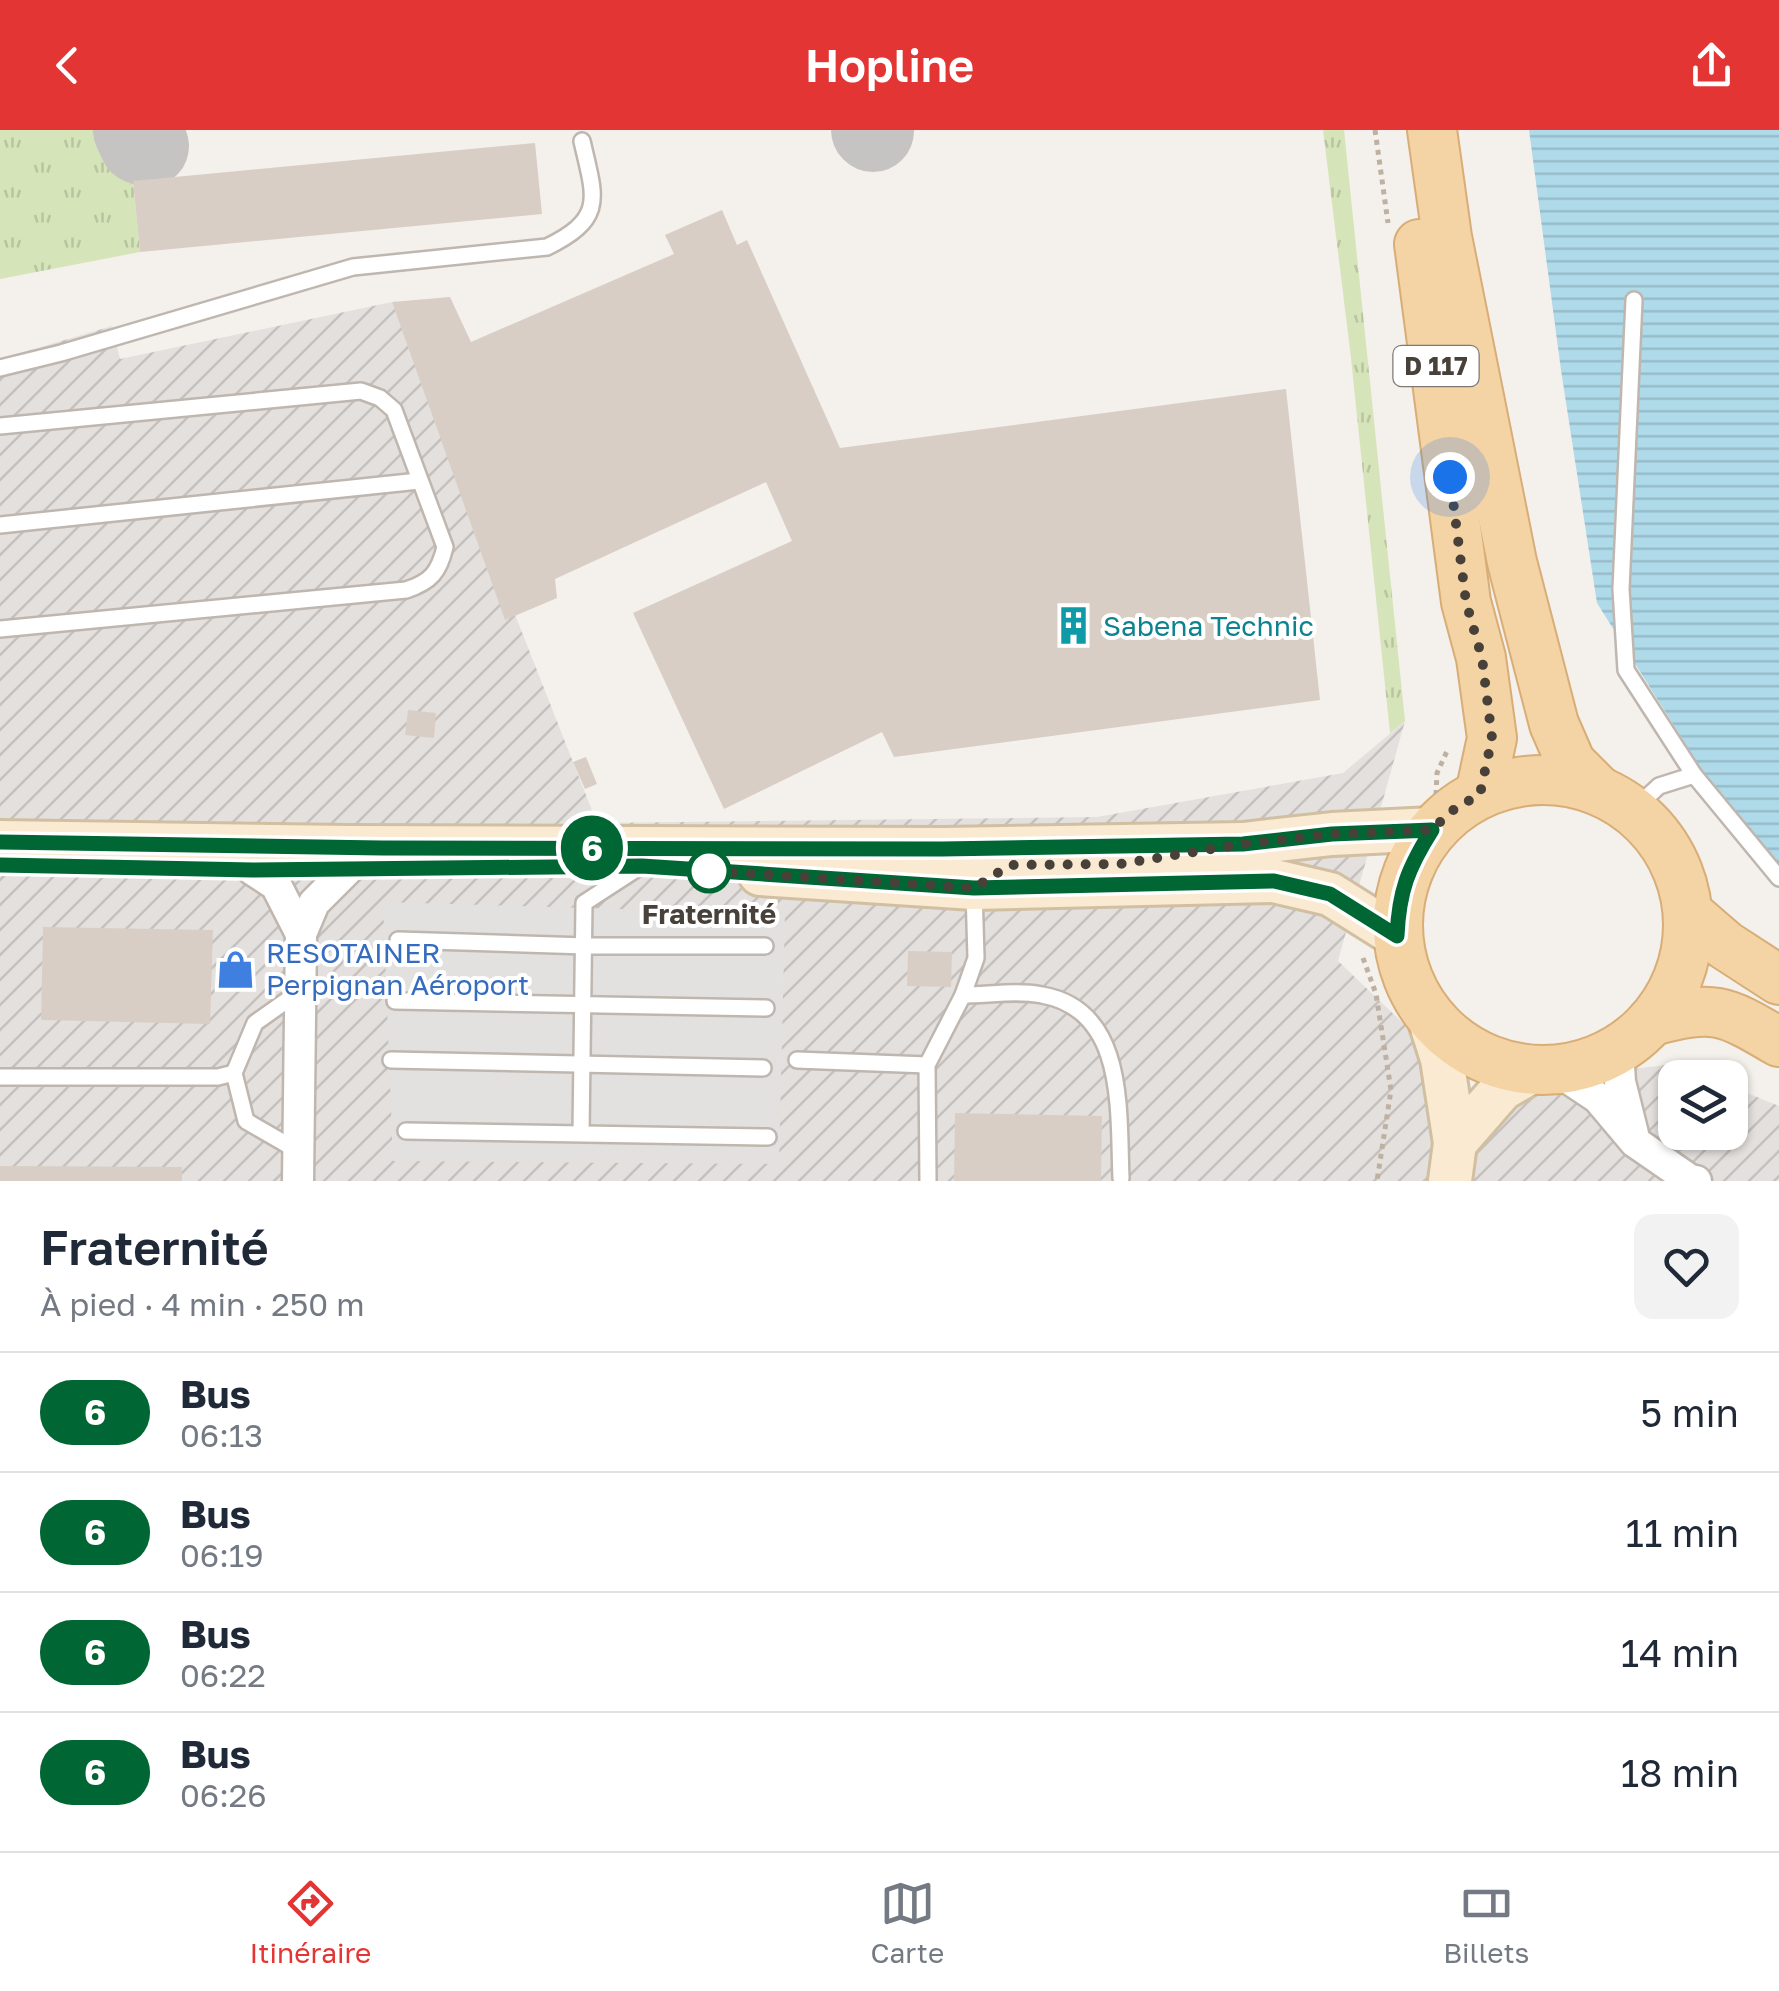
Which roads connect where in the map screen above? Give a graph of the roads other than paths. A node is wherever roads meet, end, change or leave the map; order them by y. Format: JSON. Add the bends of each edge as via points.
{"nodes":[{"id":1,"x":1404,"y":130,"type":"edge"},
{"id":2,"x":1432,"y":130,"type":"edge"},
{"id":3,"x":582,"y":141,"type":"dead end"},
{"id":4,"x":1634,"y":300,"type":"dead end"},
{"id":5,"x":0,"y":368,"type":"edge"},
{"id":6,"x":0,"y":426,"type":"edge"},
{"id":7,"x":420,"y":481,"type":"junction"},
{"id":8,"x":0,"y":525,"type":"edge"},
{"id":9,"x":0,"y":629,"type":"edge"},
{"id":10,"x":1694,"y":775,"type":"junction"},
{"id":11,"x":1480,"y":794,"type":"junction"},
{"id":12,"x":1616,"y":800,"type":"junction"},
{"id":13,"x":1432,"y":830,"type":"junction"},
{"id":14,"x":0,"y":842,"type":"edge"},
{"id":15,"x":1243,"y":844,"type":"junction"},
{"id":16,"x":642,"y":857,"type":"junction"},
{"id":17,"x":1120,"y":864,"type":"dead end"},
{"id":18,"x":0,"y":865,"type":"edge"},
{"id":19,"x":350,"y":868,"type":"junction"},
{"id":20,"x":253,"y":870,"type":"junction"},
{"id":21,"x":949,"y":871,"type":"junction"},
{"id":22,"x":1779,"y":878,"type":"edge"},
{"id":23,"x":1688,"y":914,"type":"junction"},
{"id":24,"x":300,"y":934,"type":"junction"},
{"id":25,"x":1397,"y":936,"type":"junction"},
{"id":26,"x":398,"y":940,"type":"dead end"},
{"id":27,"x":586,"y":946,"type":"junction"},
{"id":28,"x":765,"y":946,"type":"dead end"},
{"id":29,"x":1779,"y":980,"type":"edge"},
{"id":30,"x":300,"y":991,"type":"junction"},
{"id":31,"x":963,"y":995,"type":"junction"},
{"id":32,"x":395,"y":1002,"type":"dead end"},
{"id":33,"x":584,"y":1004,"type":"junction"},
{"id":34,"x":766,"y":1008,"type":"dead end"},
{"id":35,"x":1428,"y":1016,"type":"junction"},
{"id":36,"x":1635,"y":1035,"type":"junction"},
{"id":37,"x":1779,"y":1042,"type":"edge"},
{"id":38,"x":391,"y":1060,"type":"dead end"},
{"id":39,"x":797,"y":1060,"type":"dead end"},
{"id":40,"x":927,"y":1065,"type":"junction"},
{"id":41,"x":583,"y":1066,"type":"junction"},
{"id":42,"x":763,"y":1068,"type":"dead end"},
{"id":43,"x":1544,"y":1071,"type":"junction"},
{"id":44,"x":234,"y":1073,"type":"junction"},
{"id":45,"x":0,"y":1077,"type":"edge"},
{"id":46,"x":406,"y":1132,"type":"dead end"},
{"id":47,"x":581,"y":1133,"type":"junction"},
{"id":48,"x":768,"y":1137,"type":"dead end"},
{"id":49,"x":1635,"y":1142,"type":"junction"},
{"id":50,"x":1452,"y":1162,"type":"edge"},
{"id":51,"x":298,"y":1166,"type":"edge"},
{"id":52,"x":1120,"y":1178,"type":"dead end"},
{"id":53,"x":928,"y":1181,"type":"edge"},
{"id":54,"x":1696,"y":1181,"type":"edge"}],
"edges":[{"from":1,"to":11,"type":"main road","number":"D 117","via":[[1466,602],[1482,658],[1492,738]]},
{"from":2,"to":12,"type":"main road","number":"D 117","via":[[1517,580],[1554,724],[1571,764]]},
{"from":3,"to":5,"type":"lane","via":[[592,186],[590,216],[546,248],[353,268]]},
{"from":4,"to":10,"type":"lane","via":[[1621,590],[1626,670]]},
{"from":6,"to":7,"type":"lane","via":[[361,392],[394,410]]},
{"from":7,"to":8,"type":"lane"},
{"from":7,"to":9,"type":"lane","via":[[445,547],[440,569],[426,584]]},
{"from":10,"to":12,"type":"lane"},
{"from":10,"to":22,"type":"lane"},
{"from":11,"to":12,"type":"main road","via":[[1518,781],[1559,780]]},
{"from":11,"to":13,"type":"main road"},
{"from":12,"to":23,"type":"main road","via":[[1661,839],[1680,874]]},
{"from":13,"to":15,"type":"street"},
{"from":13,"to":25,"type":"main road","via":[[1399,898]]},
{"from":14,"to":16,"type":"street"},
{"from":15,"to":17,"type":"lane"},
{"from":15,"to":21,"type":"street"},
{"from":16,"to":19,"type":"street"},
{"from":16,"to":21,"type":"street"},
{"from":16,"to":27,"type":"lane","via":[[584,902]]},
{"from":18,"to":20,"type":"street"},
{"from":19,"to":20,"type":"street"},
{"from":19,"to":24,"type":"street","via":[[314,903]]},
{"from":20,"to":24,"type":"street","via":[[276,885]]},
{"from":21,"to":25,"type":"street","via":[[1274,881],[1330,894]]},
{"from":21,"to":31,"type":"lane","via":[[976,958]]},
{"from":23,"to":29,"type":"main road"},
{"from":23,"to":36,"type":"main road","via":[[1686,952],[1674,989]]},
{"from":24,"to":30,"type":"street"},
{"from":25,"to":35,"type":"main road","via":[[1406,978]]},
{"from":26,"to":27,"type":"lane"},
{"from":27,"to":28,"type":"lane"},
{"from":27,"to":33,"type":"lane"},
{"from":30,"to":44,"type":"lane","via":[[255,1023]]},
{"from":30,"to":51,"type":"street"},
{"from":31,"to":40,"type":"lane"},
{"from":31,"to":52,"type":"lane","via":[[1043,995],[1084,1013],[1106,1041],[1118,1101]]},
{"from":32,"to":33,"type":"lane"},
{"from":33,"to":34,"type":"lane"},
{"from":33,"to":41,"type":"lane"},
{"from":35,"to":43,"type":"main road","via":[[1457,1044],[1494,1062]]},
{"from":35,"to":50,"type":"street","via":[[1442,1059]]},
{"from":36,"to":37,"type":"main road","via":[[1685,1012],[1727,1012]]},
{"from":36,"to":43,"type":"main road","via":[[1588,1064]]},
{"from":36,"to":49,"type":"street","via":[[1620,1082]]},
{"from":38,"to":41,"type":"lane"},
{"from":39,"to":40,"type":"lane"},
{"from":40,"to":53,"type":"lane"},
{"from":41,"to":42,"type":"lane"},
{"from":41,"to":47,"type":"lane"},
{"from":43,"to":49,"type":"street","via":[[1598,1098]]},
{"from":43,"to":50,"type":"street","via":[[1502,1089]]},
{"from":44,"to":45,"type":"lane"},
{"from":44,"to":51,"type":"lane","via":[[246,1121]]},
{"from":46,"to":47,"type":"lane"},
{"from":47,"to":48,"type":"lane"},
{"from":49,"to":54,"type":"street"}]}
